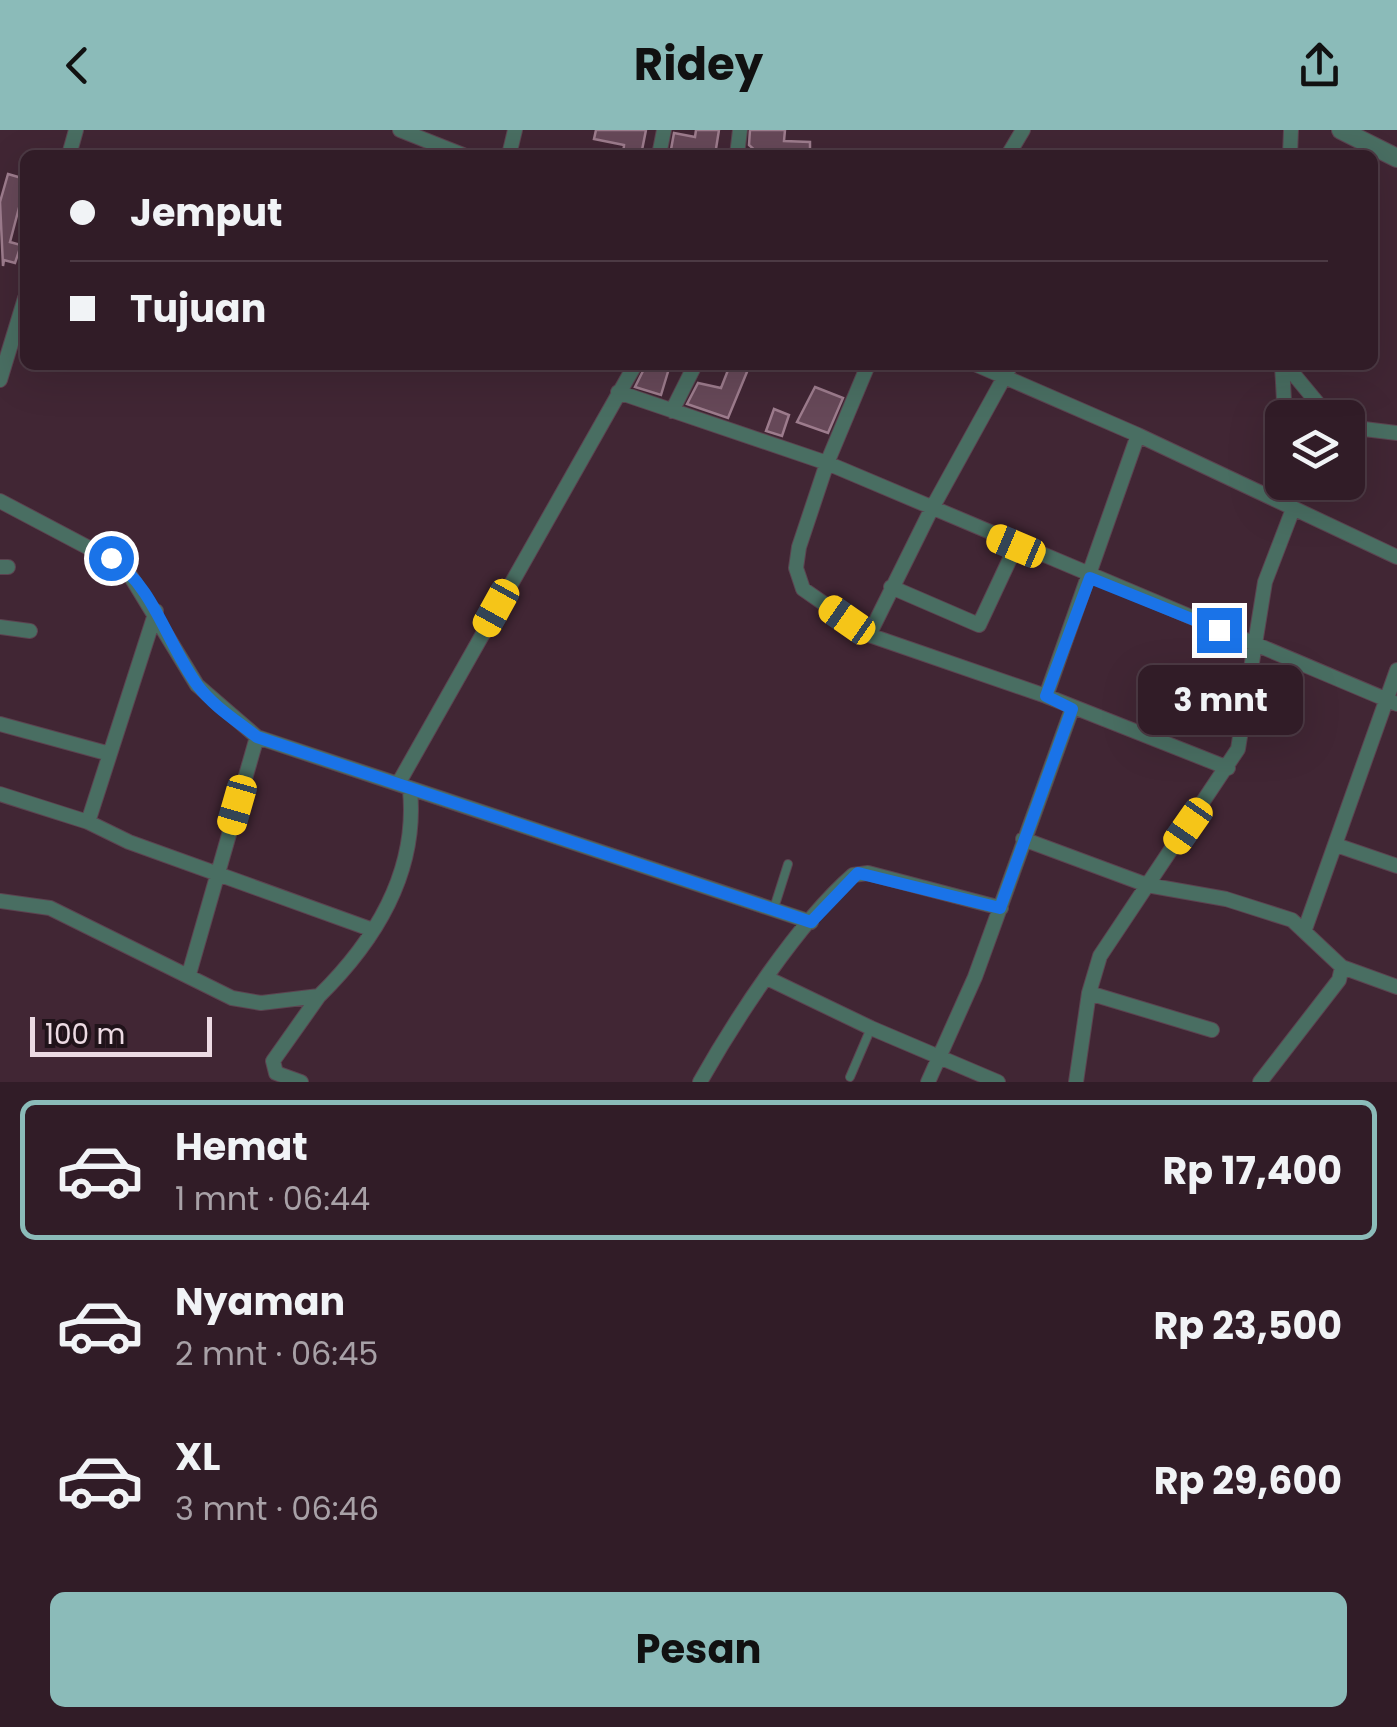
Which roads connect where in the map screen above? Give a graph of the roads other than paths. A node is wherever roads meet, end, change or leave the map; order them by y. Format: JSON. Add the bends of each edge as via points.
{"nodes":[{"id":1,"x":400,"y":130,"type":"edge"},
{"id":2,"x":1341,"y":130,"type":"edge"},
{"id":3,"x":450,"y":150,"type":"edge"},
{"id":4,"x":1397,"y":158,"type":"edge"},
{"id":5,"x":20,"y":314,"type":"edge"},
{"id":6,"x":632,"y":370,"type":"edge"},
{"id":7,"x":692,"y":370,"type":"edge"},
{"id":8,"x":866,"y":370,"type":"edge"},
{"id":9,"x":1284,"y":370,"type":"edge"},
{"id":10,"x":1288,"y":370,"type":"edge"},
{"id":11,"x":1008,"y":371,"type":"edge"},
{"id":12,"x":0,"y":380,"type":"edge"},
{"id":13,"x":618,"y":392,"type":"junction"},
{"id":14,"x":1285,"y":400,"type":"edge"},
{"id":15,"x":1314,"y":400,"type":"edge"},
{"id":16,"x":672,"y":411,"type":"junction"},
{"id":17,"x":1365,"y":429,"type":"edge"},
{"id":18,"x":1397,"y":432,"type":"edge"},
{"id":19,"x":1138,"y":435,"type":"junction"},
{"id":20,"x":827,"y":462,"type":"junction"},
{"id":21,"x":1290,"y":500,"type":"edge"},
{"id":22,"x":0,"y":502,"type":"edge"},
{"id":23,"x":1291,"y":507,"type":"junction"},
{"id":24,"x":931,"y":510,"type":"junction"},
{"id":25,"x":1016,"y":546,"type":"junction"},
{"id":26,"x":1397,"y":556,"type":"edge"},
{"id":27,"x":1090,"y":578,"type":"junction"},
{"id":28,"x":890,"y":587,"type":"junction"},
{"id":29,"x":156,"y":611,"type":"junction"},
{"id":30,"x":0,"y":627,"type":"edge"},
{"id":31,"x":30,"y":631,"type":"dead end"},
{"id":32,"x":869,"y":635,"type":"junction"},
{"id":33,"x":1254,"y":642,"type":"junction"},
{"id":34,"x":1397,"y":670,"type":"edge"},
{"id":35,"x":1046,"y":696,"type":"junction"},
{"id":36,"x":1392,"y":702,"type":"edge"},
{"id":37,"x":1072,"y":709,"type":"junction"},
{"id":38,"x":0,"y":724,"type":"edge"},
{"id":39,"x":257,"y":737,"type":"junction"},
{"id":40,"x":110,"y":754,"type":"junction"},
{"id":41,"x":1228,"y":768,"type":"junction"},
{"id":42,"x":404,"y":787,"type":"junction"},
{"id":43,"x":0,"y":794,"type":"edge"},
{"id":44,"x":88,"y":822,"type":"junction"},
{"id":45,"x":1024,"y":839,"type":"junction"},
{"id":46,"x":1336,"y":845,"type":"junction"},
{"id":47,"x":788,"y":864,"type":"dead end"},
{"id":48,"x":1397,"y":866,"type":"edge"},
{"id":49,"x":217,"y":874,"type":"junction"},
{"id":50,"x":1147,"y":884,"type":"junction"},
{"id":51,"x":0,"y":900,"type":"edge"},
{"id":52,"x":774,"y":908,"type":"junction"},
{"id":53,"x":1000,"y":908,"type":"junction"},
{"id":54,"x":811,"y":922,"type":"junction"},
{"id":55,"x":1306,"y":929,"type":"junction"},
{"id":56,"x":372,"y":930,"type":"junction"},
{"id":57,"x":1342,"y":967,"type":"junction"},
{"id":58,"x":188,"y":974,"type":"junction"},
{"id":59,"x":769,"y":979,"type":"junction"},
{"id":60,"x":1397,"y":987,"type":"edge"},
{"id":61,"x":1089,"y":993,"type":"junction"},
{"id":62,"x":319,"y":996,"type":"junction"},
{"id":63,"x":871,"y":1028,"type":"junction"},
{"id":64,"x":1212,"y":1030,"type":"dead end"},
{"id":65,"x":939,"y":1058,"type":"junction"},
{"id":66,"x":850,"y":1077,"type":"dead end"},
{"id":67,"x":301,"y":1082,"type":"edge"},
{"id":68,"x":700,"y":1082,"type":"edge"},
{"id":69,"x":928,"y":1082,"type":"edge"},
{"id":70,"x":998,"y":1082,"type":"edge"},
{"id":71,"x":1076,"y":1082,"type":"edge"},
{"id":72,"x":1260,"y":1082,"type":"edge"}],
"edges":[{"from":1,"to":3,"type":"street"},
{"from":2,"to":4,"type":"street"},
{"from":5,"to":12,"type":"street"},
{"from":6,"to":13,"type":"street"},
{"from":7,"to":16,"type":"street"},
{"from":8,"to":20,"type":"street"},
{"from":9,"to":14,"type":"street"},
{"from":10,"to":15,"type":"street"},
{"from":11,"to":19,"type":"street"},
{"from":11,"to":24,"type":"street"},
{"from":13,"to":16,"type":"street"},
{"from":13,"to":42,"type":"street"},
{"from":16,"to":20,"type":"street"},
{"from":17,"to":18,"type":"street"},
{"from":19,"to":23,"type":"street"},
{"from":19,"to":27,"type":"street"},
{"from":20,"to":24,"type":"street"},
{"from":20,"to":32,"type":"street","via":[[799,547],[798,582]]},
{"from":21,"to":23,"type":"street"},
{"from":22,"to":29,"type":"street","via":[[124,567]]},
{"from":23,"to":26,"type":"street"},
{"from":23,"to":33,"type":"street","via":[[1265,582]]},
{"from":24,"to":25,"type":"street"},
{"from":24,"to":28,"type":"street"},
{"from":25,"to":27,"type":"street"},
{"from":25,"to":28,"type":"street","via":[[979,625]]},
{"from":27,"to":33,"type":"street"},
{"from":27,"to":35,"type":"street"},
{"from":28,"to":32,"type":"street"},
{"from":29,"to":39,"type":"street","via":[[198,685]]},
{"from":29,"to":40,"type":"street"},
{"from":30,"to":31,"type":"street"},
{"from":32,"to":35,"type":"street"},
{"from":33,"to":36,"type":"street"},
{"from":33,"to":41,"type":"street","via":[[1242,735]]},
{"from":34,"to":36,"type":"street"},
{"from":35,"to":37,"type":"street"},
{"from":36,"to":46,"type":"street"},
{"from":37,"to":41,"type":"street"},
{"from":37,"to":45,"type":"street"},
{"from":38,"to":40,"type":"street"},
{"from":39,"to":42,"type":"street"},
{"from":39,"to":49,"type":"street"},
{"from":40,"to":44,"type":"street"},
{"from":41,"to":50,"type":"street"},
{"from":42,"to":52,"type":"street"},
{"from":42,"to":56,"type":"street","via":[[411,823],[402,879]]},
{"from":43,"to":44,"type":"street"},
{"from":44,"to":49,"type":"street"},
{"from":45,"to":50,"type":"street"},
{"from":45,"to":53,"type":"street"},
{"from":46,"to":48,"type":"street"},
{"from":46,"to":55,"type":"street"},
{"from":47,"to":52,"type":"lane"},
{"from":49,"to":56,"type":"street"},
{"from":49,"to":58,"type":"street"},
{"from":50,"to":55,"type":"street","via":[[1255,906]]},
{"from":50,"to":61,"type":"street","via":[[1100,956]]},
{"from":51,"to":58,"type":"street","via":[[50,908]]},
{"from":52,"to":54,"type":"street"},
{"from":53,"to":54,"type":"street","via":[[858,873]]},
{"from":53,"to":65,"type":"street"},
{"from":54,"to":59,"type":"street"},
{"from":55,"to":57,"type":"street"},
{"from":56,"to":62,"type":"street"},
{"from":57,"to":60,"type":"street"},
{"from":57,"to":72,"type":"street","via":[[1339,980]]},
{"from":58,"to":62,"type":"street","via":[[246,1002]]},
{"from":59,"to":63,"type":"street"},
{"from":59,"to":68,"type":"street"},
{"from":61,"to":64,"type":"street"},
{"from":61,"to":71,"type":"street"},
{"from":62,"to":67,"type":"street","via":[[273,1060],[276,1073]]},
{"from":63,"to":65,"type":"street"},
{"from":63,"to":66,"type":"lane"},
{"from":65,"to":69,"type":"street"},
{"from":65,"to":70,"type":"street"}]}
